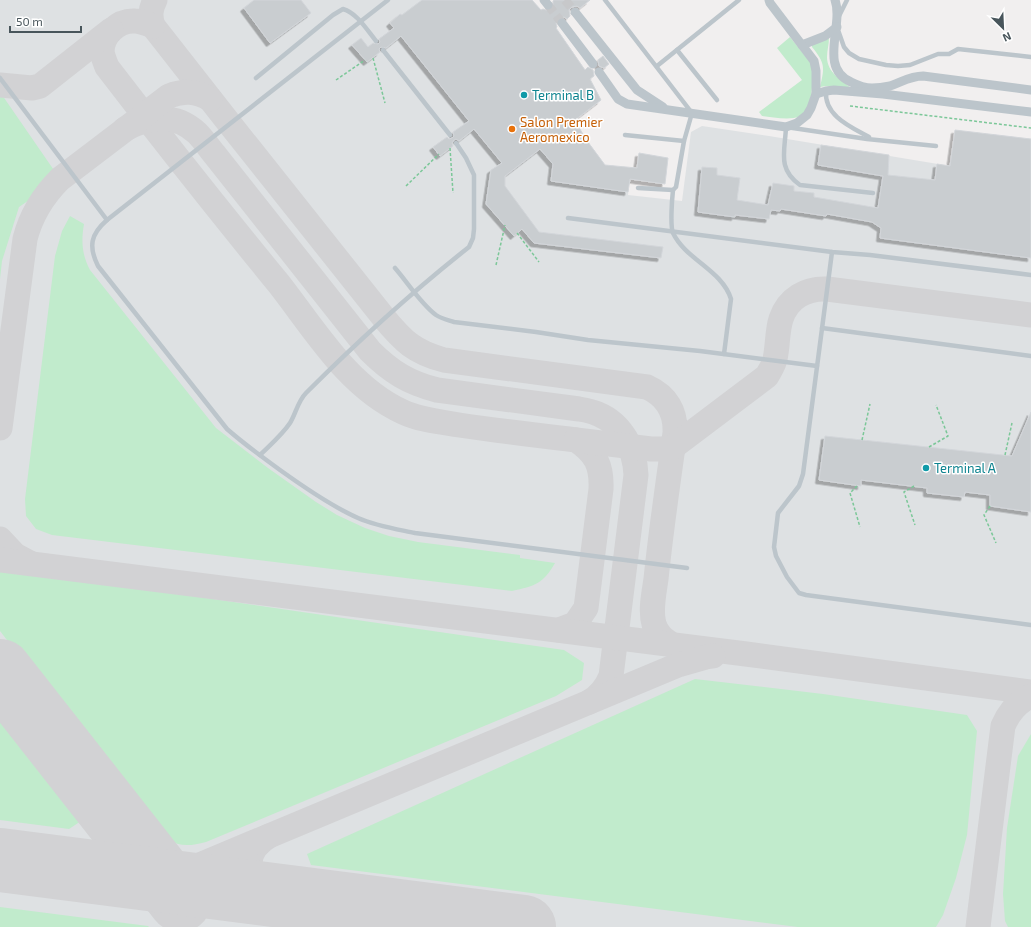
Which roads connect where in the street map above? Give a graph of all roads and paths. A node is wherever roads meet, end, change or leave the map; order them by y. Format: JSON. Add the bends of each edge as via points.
{"nodes":[{"id":1,"x":388,"y":0,"type":"edge"},
{"id":2,"x":605,"y":0,"type":"edge"},
{"id":3,"x":739,"y":0,"type":"edge"},
{"id":4,"x":769,"y":0,"type":"edge"},
{"id":5,"x":835,"y":0,"type":"edge"},
{"id":6,"x":847,"y":0,"type":"edge"},
{"id":7,"x":575,"y":12,"type":"tunnel mouth"},
{"id":8,"x":360,"y":22,"type":"junction"},
{"id":9,"x":562,"y":23,"type":"tunnel mouth"},
{"id":10,"x":837,"y":23,"type":"junction"},
{"id":11,"x":376,"y":41,"type":"dead end"},
{"id":12,"x":802,"y":45,"type":"junction"},
{"id":13,"x":383,"y":50,"type":"dead end"},
{"id":14,"x":677,"y":50,"type":"junction"},
{"id":15,"x":1031,"y":57,"type":"edge"},
{"id":16,"x":373,"y":58,"type":"dead end"},
{"id":17,"x":365,"y":60,"type":"dead end"},
{"id":18,"x":593,"y":64,"type":"dead end"},
{"id":19,"x":656,"y":66,"type":"junction"},
{"id":20,"x":599,"y":72,"type":"dead end"},
{"id":21,"x":0,"y":78,"type":"edge"},
{"id":22,"x":256,"y":78,"type":"dead end"},
{"id":23,"x":336,"y":80,"type":"dead end"},
{"id":24,"x":870,"y":88,"type":"junction"},
{"id":25,"x":1031,"y":90,"type":"edge"},
{"id":26,"x":826,"y":91,"type":"junction"},
{"id":27,"x":816,"y":94,"type":"junction"},
{"id":28,"x":882,"y":94,"type":"junction"},
{"id":29,"x":717,"y":100,"type":"dead end"},
{"id":30,"x":385,"y":104,"type":"dead end"},
{"id":31,"x":850,"y":106,"type":"dead end"},
{"id":32,"x":666,"y":109,"type":"junction"},
{"id":33,"x":1031,"y":112,"type":"edge"},
{"id":34,"x":692,"y":113,"type":"junction"},
{"id":35,"x":786,"y":127,"type":"junction"},
{"id":36,"x":1031,"y":128,"type":"edge"},
{"id":37,"x":450,"y":135,"type":"dead end"},
{"id":38,"x":625,"y":135,"type":"dead end"},
{"id":39,"x":873,"y":139,"type":"junction"},
{"id":40,"x":684,"y":141,"type":"junction"},
{"id":41,"x":456,"y":143,"type":"dead end"},
{"id":42,"x":936,"y":146,"type":"dead end"},
{"id":43,"x":450,"y":148,"type":"dead end"},
{"id":44,"x":439,"y":154,"type":"dead end"},
{"id":45,"x":406,"y":186,"type":"dead end"},
{"id":46,"x":638,"y":188,"type":"dead end"},
{"id":47,"x":673,"y":190,"type":"junction"},
{"id":48,"x":453,"y":193,"type":"dead end"},
{"id":49,"x":873,"y":193,"type":"dead end"},
{"id":50,"x":568,"y":218,"type":"dead end"},
{"id":51,"x":107,"y":220,"type":"junction"},
{"id":52,"x":505,"y":225,"type":"dead end"},
{"id":53,"x":673,"y":232,"type":"junction"},
{"id":54,"x":517,"y":233,"type":"dead end"},
{"id":55,"x":832,"y":252,"type":"junction"},
{"id":56,"x":539,"y":262,"type":"dead end"},
{"id":57,"x":496,"y":265,"type":"dead end"},
{"id":58,"x":395,"y":268,"type":"dead end"},
{"id":59,"x":1031,"y":275,"type":"edge"},
{"id":60,"x":414,"y":291,"type":"junction"},
{"id":61,"x":822,"y":328,"type":"junction"},
{"id":62,"x":724,"y":354,"type":"junction"},
{"id":63,"x":1031,"y":356,"type":"edge"},
{"id":64,"x":817,"y":366,"type":"junction"},
{"id":65,"x":870,"y":404,"type":"dead end"},
{"id":66,"x":936,"y":405,"type":"dead end"},
{"id":67,"x":1012,"y":423,"type":"dead end"},
{"id":68,"x":862,"y":440,"type":"dead end"},
{"id":69,"x":929,"y":447,"type":"dead end"},
{"id":70,"x":260,"y":455,"type":"junction"},
{"id":71,"x":1005,"y":455,"type":"dead end"},
{"id":72,"x":857,"y":486,"type":"dead end"},
{"id":73,"x":914,"y":486,"type":"dead end"},
{"id":74,"x":990,"y":506,"type":"dead end"},
{"id":75,"x":915,"y":525,"type":"dead end"},
{"id":76,"x":860,"y":527,"type":"dead end"},
{"id":77,"x":996,"y":543,"type":"dead end"},
{"id":78,"x":687,"y":568,"type":"dead end"},
{"id":79,"x":1031,"y":625,"type":"edge"}],
"edges":[{"from":1,"to":8,"type":"lane"},
{"from":2,"to":19,"type":"lane"},
{"from":3,"to":14,"type":"lane"},
{"from":4,"to":12,"type":"street"},
{"from":5,"to":10,"type":"street"},
{"from":6,"to":10,"type":"lane"},
{"from":7,"to":32,"type":"street","via":[[637,90]]},
{"from":8,"to":11,"type":"lane"},
{"from":8,"to":22,"type":"lane","via":[[349,10],[343,9]]},
{"from":8,"to":51,"type":"lane"},
{"from":9,"to":18,"type":"street"},
{"from":10,"to":12,"type":"street","via":[[825,36]]},
{"from":10,"to":15,"type":"lane","via":[[844,47],[849,53],[859,59],[898,66],[910,65],[938,54],[949,54],[958,48]]},
{"from":10,"to":24,"type":"street","via":[[834,53],[835,64],[840,74],[847,81]]},
{"from":12,"to":27,"type":"street","via":[[814,61]]},
{"from":13,"to":37,"type":"lane"},
{"from":14,"to":19,"type":"lane"},
{"from":14,"to":29,"type":"lane"},
{"from":16,"to":30,"type":"path"},
{"from":17,"to":23,"type":"path"},
{"from":19,"to":34,"type":"lane"},
{"from":20,"to":32,"type":"street","via":[[618,99],[627,104]]},
{"from":21,"to":51,"type":"lane"},
{"from":24,"to":25,"type":"street","via":[[890,86],[915,76]]},
{"from":24,"to":28,"type":"street"},
{"from":26,"to":27,"type":"street"},
{"from":26,"to":28,"type":"street"},
{"from":26,"to":39,"type":"lane","via":[[827,102],[841,121]]},
{"from":27,"to":35,"type":"street","via":[[807,115]]},
{"from":28,"to":33,"type":"street"},
{"from":31,"to":36,"type":"path"},
{"from":32,"to":34,"type":"street"},
{"from":34,"to":35,"type":"street"},
{"from":34,"to":40,"type":"lane"},
{"from":35,"to":39,"type":"lane"},
{"from":35,"to":49,"type":"lane","via":[[784,161],[792,179],[800,185]]},
{"from":38,"to":40,"type":"lane"},
{"from":39,"to":42,"type":"lane"},
{"from":40,"to":47,"type":"lane","via":[[677,184]]},
{"from":41,"to":60,"type":"lane","via":[[474,175],[473,238],[469,246]]},
{"from":43,"to":48,"type":"path"},
{"from":44,"to":45,"type":"path"},
{"from":46,"to":47,"type":"lane"},
{"from":47,"to":53,"type":"lane"},
{"from":50,"to":53,"type":"lane"},
{"from":51,"to":70,"type":"lane","via":[[97,228],[94,237],[92,248],[98,266],[215,416]]},
{"from":52,"to":57,"type":"path"},
{"from":53,"to":55,"type":"lane"},
{"from":53,"to":62,"type":"lane","via":[[682,247],[724,284],[729,292],[731,299]]},
{"from":54,"to":56,"type":"path"},
{"from":55,"to":59,"type":"lane"},
{"from":55,"to":61,"type":"lane"},
{"from":58,"to":60,"type":"lane"},
{"from":60,"to":62,"type":"lane","via":[[436,315],[454,322],[588,340]]},
{"from":60,"to":70,"type":"lane","via":[[302,397],[287,428]]},
{"from":61,"to":63,"type":"lane"},
{"from":61,"to":64,"type":"lane"},
{"from":62,"to":64,"type":"lane"},
{"from":64,"to":79,"type":"lane","via":[[803,474],[799,486],[778,513],[776,521],[776,556],[793,588],[806,596]]},
{"from":65,"to":68,"type":"path"},
{"from":66,"to":69,"type":"path","via":[[948,436]]},
{"from":67,"to":71,"type":"path"},
{"from":70,"to":78,"type":"lane","via":[[330,503],[358,518],[388,528],[414,534]]},
{"from":72,"to":76,"type":"path","via":[[850,493]]},
{"from":73,"to":75,"type":"path","via":[[904,492]]},
{"from":74,"to":77,"type":"path","via":[[984,515]]}]}
